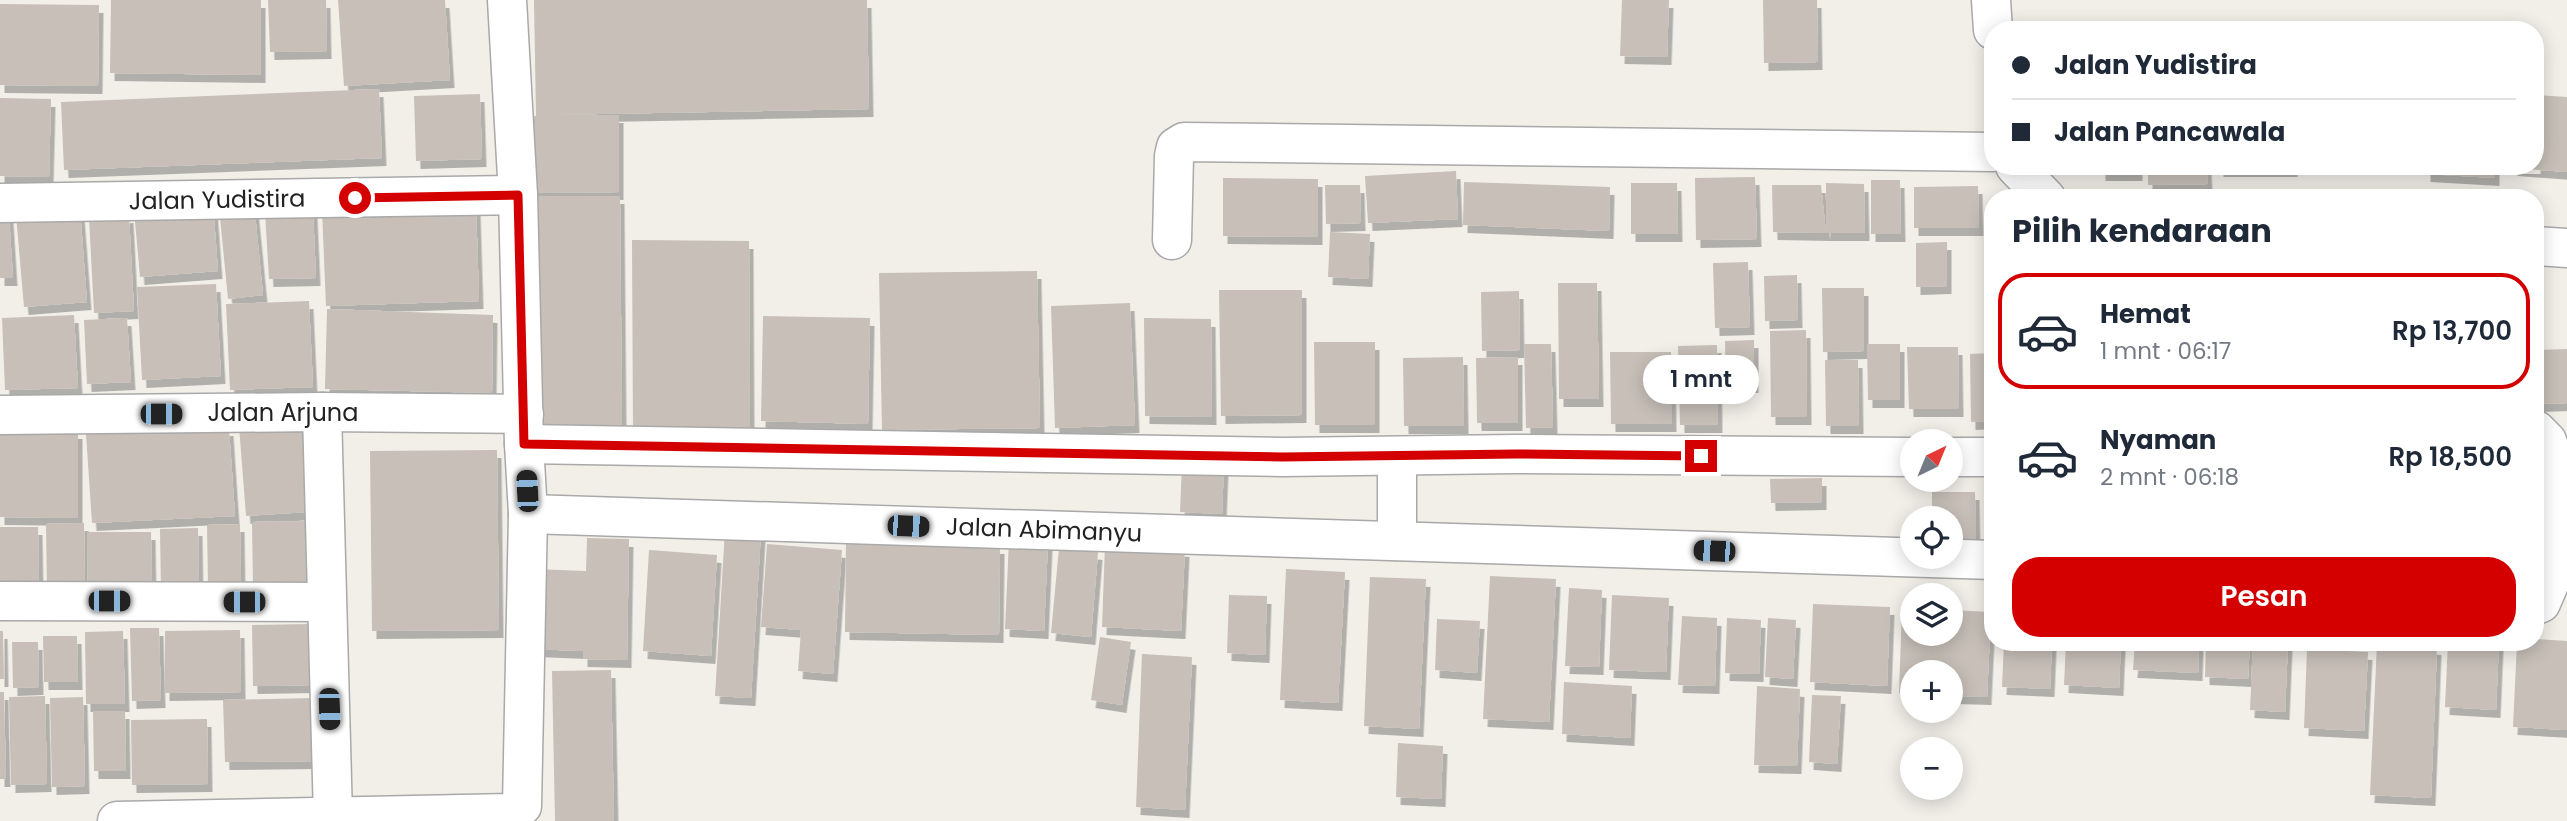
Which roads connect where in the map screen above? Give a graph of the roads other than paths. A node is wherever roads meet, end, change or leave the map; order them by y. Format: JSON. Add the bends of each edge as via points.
{"nodes":[{"id":1,"x":507,"y":0,"type":"edge"},
{"id":2,"x":1991,"y":0,"type":"edge"},
{"id":3,"x":1992,"y":21,"type":"edge"},
{"id":4,"x":1984,"y":152,"type":"edge"},
{"id":5,"x":2024,"y":175,"type":"edge"},
{"id":6,"x":2037,"y":189,"type":"edge"},
{"id":7,"x":518,"y":195,"type":"junction"},
{"id":8,"x":0,"y":203,"type":"edge"},
{"id":9,"x":1172,"y":240,"type":"dead end"},
{"id":10,"x":2544,"y":247,"type":"edge"},
{"id":11,"x":2567,"y":248,"type":"edge"},
{"id":12,"x":322,"y":412,"type":"junction"},
{"id":13,"x":0,"y":415,"type":"edge"},
{"id":14,"x":524,"y":429,"type":"junction"},
{"id":15,"x":2544,"y":438,"type":"edge"},
{"id":16,"x":1397,"y":457,"type":"junction"},
{"id":17,"x":1900,"y":457,"type":"edge"},
{"id":18,"x":1964,"y":457,"type":"edge"},
{"id":19,"x":1984,"y":457,"type":"edge"},
{"id":20,"x":528,"y":514,"type":"junction"},
{"id":21,"x":1397,"y":541,"type":"junction"},
{"id":22,"x":1984,"y":560,"type":"edge"},
{"id":23,"x":2544,"y":596,"type":"edge"},
{"id":24,"x":0,"y":601,"type":"edge"},
{"id":25,"x":326,"y":602,"type":"junction"},
{"id":26,"x":333,"y":817,"type":"junction"},
{"id":27,"x":117,"y":821,"type":"edge"}],
"edges":[{"from":1,"to":7,"type":"street"},
{"from":2,"to":3,"type":"street"},
{"from":4,"to":9,"type":"street","via":[[1184,142],[1176,146],[1174,156]]},
{"from":5,"to":6,"type":"street"},
{"from":7,"to":8,"type":"street","name":"Jalan Yudistira"},
{"from":7,"to":14,"type":"street"},
{"from":10,"to":11,"type":"street"},
{"from":12,"to":13,"type":"street","name":"Jalan Arjuna"},
{"from":12,"to":14,"type":"street","name":"Jalan Arjuna"},
{"from":12,"to":25,"type":"street"},
{"from":14,"to":16,"type":"street","name":"Jalan Arjuna"},
{"from":14,"to":20,"type":"street"},
{"from":15,"to":23,"type":"street","via":[[2553,457],[2550,582]]},
{"from":16,"to":17,"type":"street","name":"Jalan Arjuna"},
{"from":16,"to":21,"type":"street"},
{"from":18,"to":19,"type":"street"},
{"from":20,"to":21,"type":"street","name":"Jalan Abimanyu"},
{"from":20,"to":26,"type":"street","via":[[522,806],[514,813]]},
{"from":21,"to":22,"type":"street","name":"Jalan Abimanyu"},
{"from":24,"to":25,"type":"street"},
{"from":25,"to":26,"type":"street"},
{"from":26,"to":27,"type":"street"}]}
